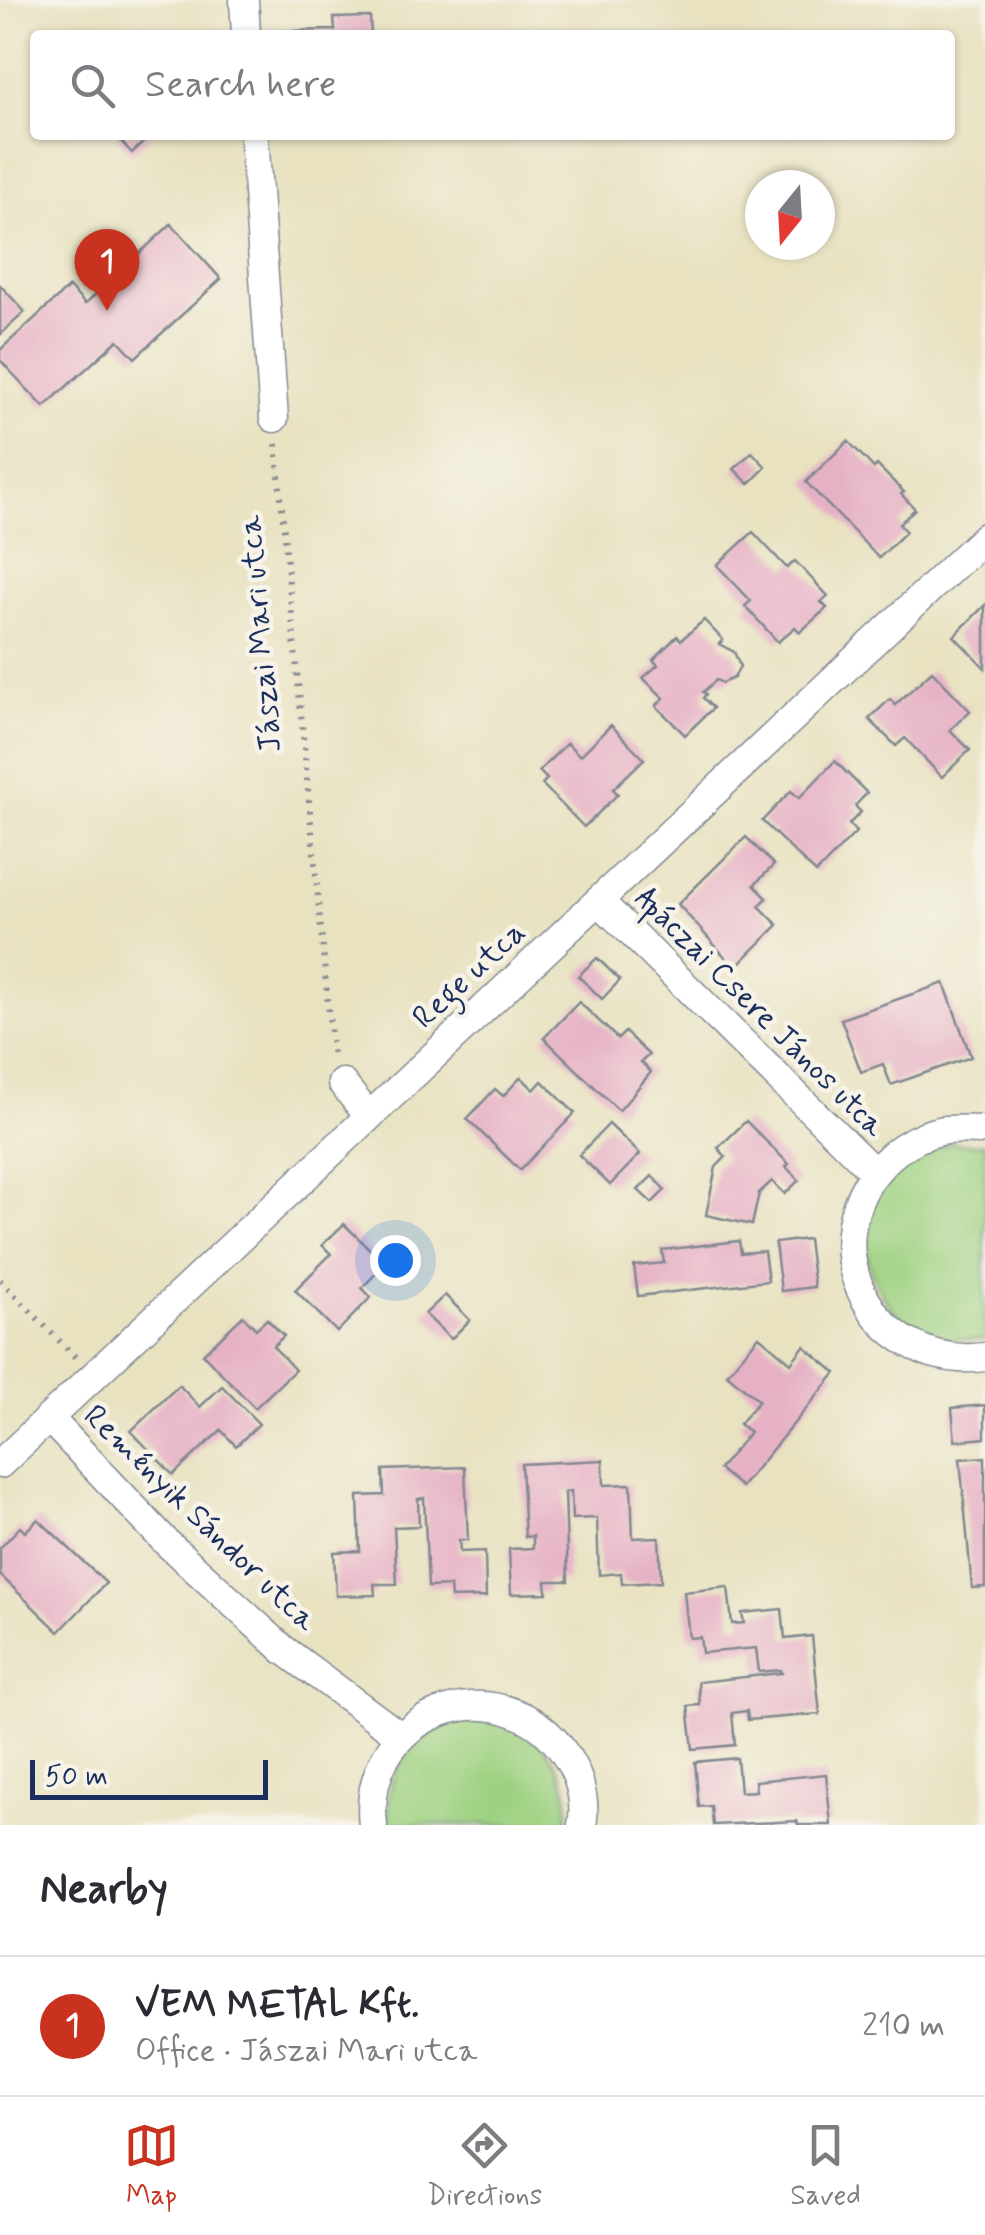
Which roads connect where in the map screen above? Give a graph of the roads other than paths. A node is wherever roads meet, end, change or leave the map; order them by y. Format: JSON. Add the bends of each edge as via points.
{"nodes":[{"id":1,"x":244,"y":0,"type":"edge"},
{"id":2,"x":246,"y":30,"type":"edge"},
{"id":3,"x":254,"y":140,"type":"edge"},
{"id":4,"x":274,"y":418,"type":"road end"},
{"id":5,"x":985,"y":537,"type":"edge"},
{"id":6,"x":599,"y":901,"type":"junction"},
{"id":7,"x":342,"y":1083,"type":"road end"},
{"id":8,"x":368,"y":1115,"type":"junction"},
{"id":9,"x":985,"y":1130,"type":"edge"},
{"id":10,"x":874,"y":1172,"type":"junction"},
{"id":11,"x":985,"y":1357,"type":"edge"},
{"id":12,"x":49,"y":1418,"type":"junction"},
{"id":13,"x":0,"y":1464,"type":"edge"},
{"id":14,"x":400,"y":1736,"type":"junction"},
{"id":15,"x":373,"y":1825,"type":"edge"},
{"id":16,"x":582,"y":1825,"type":"edge"}],
"edges":[{"from":1,"to":2,"type":"street"},
{"from":3,"to":4,"type":"street"},
{"from":5,"to":6,"type":"street","name":"Rege utca"},
{"from":6,"to":8,"type":"street","name":"Rege utca"},
{"from":6,"to":10,"type":"street","name":"Apáczai Csere János utca"},
{"from":7,"to":8,"type":"street"},
{"from":8,"to":12,"type":"street","name":"Rege utca"},
{"from":9,"to":10,"type":"street","name":"Apáczai Csere János utca","via":[[944,1130],[904,1144]]},
{"from":10,"to":11,"type":"street","name":"Apáczai Csere János utca","via":[[855,1206],[849,1245],[856,1283],[876,1317],[905,1343],[942,1357]]},
{"from":12,"to":13,"type":"street","name":"Rege utca"},
{"from":12,"to":14,"type":"street","name":"Reményik Sándor utca","via":[[167,1543],[284,1650]]},
{"from":14,"to":15,"type":"street","via":[[379,1767],[370,1803]]},
{"from":14,"to":16,"type":"street","via":[[430,1714],[465,1705],[502,1707],[536,1722],[562,1747],[579,1779]]}]}
